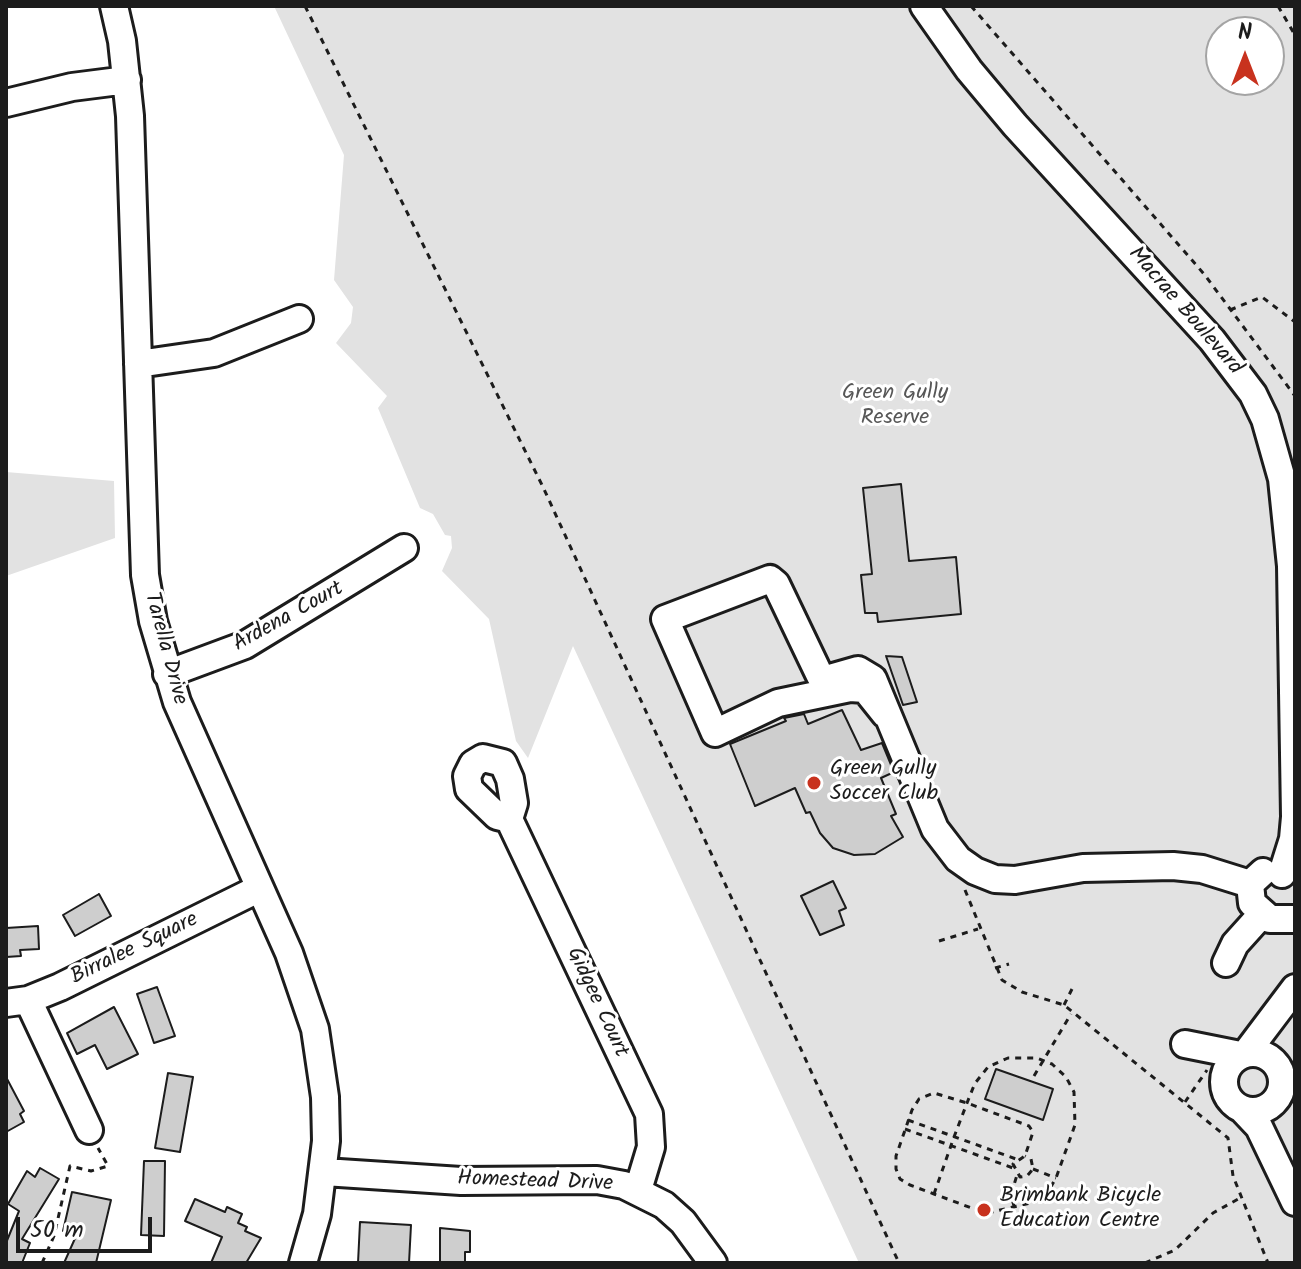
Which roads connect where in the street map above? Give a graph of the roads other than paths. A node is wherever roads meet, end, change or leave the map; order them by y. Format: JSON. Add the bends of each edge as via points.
{"nodes":[{"id":1,"x":114,"y":6,"type":"edge"},
{"id":2,"x":924,"y":6,"type":"edge"},
{"id":3,"x":127,"y":80,"type":"junction"},
{"id":4,"x":6,"y":103,"type":"edge"},
{"id":5,"x":299,"y":319,"type":"dead end"},
{"id":6,"x":138,"y":364,"type":"junction"},
{"id":7,"x":404,"y":548,"type":"dead end"},
{"id":8,"x":167,"y":674,"type":"junction"},
{"id":9,"x":885,"y":714,"type":"junction"},
{"id":10,"x":509,"y":819,"type":"dead end"},
{"id":11,"x":1289,"y":877,"type":"edge"},
{"id":12,"x":1250,"y":884,"type":"junction"},
{"id":13,"x":260,"y":888,"type":"junction"},
{"id":14,"x":1262,"y":914,"type":"junction"},
{"id":15,"x":1294,"y":923,"type":"edge"},
{"id":16,"x":1226,"y":963,"type":"dead end"},
{"id":17,"x":1295,"y":988,"type":"edge"},
{"id":18,"x":17,"y":1002,"type":"edge"},
{"id":19,"x":1275,"y":1020,"type":"junction"},
{"id":20,"x":1185,"y":1044,"type":"dead end"},
{"id":21,"x":1243,"y":1054,"type":"junction"},
{"id":22,"x":1275,"y":1062,"type":"junction"},
{"id":23,"x":1277,"y":1099,"type":"junction"},
{"id":24,"x":1242,"y":1109,"type":"junction"},
{"id":25,"x":89,"y":1130,"type":"road end"},
{"id":26,"x":324,"y":1172,"type":"junction"},
{"id":27,"x":638,"y":1190,"type":"junction"},
{"id":28,"x":1290,"y":1190,"type":"edge"},
{"id":29,"x":303,"y":1263,"type":"edge"},
{"id":30,"x":713,"y":1263,"type":"edge"}],
"edges":[{"from":1,"to":3,"type":"street","name":"Tarella Drive"},
{"from":2,"to":11,"type":"street","name":"Macrae Boulevard","via":[[1015,125],[1220,349],[1265,419],[1282,479],[1291,566],[1295,817]]},
{"from":3,"to":4,"type":"street"},
{"from":3,"to":6,"type":"street","name":"Tarella Drive"},
{"from":5,"to":6,"type":"street","via":[[214,353]]},
{"from":6,"to":8,"type":"street","name":"Tarella Drive","via":[[145,575]]},
{"from":7,"to":8,"type":"street","name":"Ardena Court","via":[[245,645]]},
{"from":8,"to":13,"type":"street","name":"Tarella Drive"},
{"from":9,"to":9,"type":"street","via":[[871,693],[858,687],[778,703],[715,733],[665,619],[770,579],[816,671],[825,678],[852,670],[867,673]]},
{"from":9,"to":12,"type":"street","via":[[935,829],[958,859],[975,871],[1015,880],[1083,868],[1173,866]]},
{"from":10,"to":27,"type":"street","name":"Gidgee Court","via":[[649,1114],[651,1147]]},
{"from":11,"to":12,"type":"street","via":[[1261,872]]},
{"from":12,"to":14,"type":"street","via":[[1249,896]]},
{"from":13,"to":18,"type":"street","name":"Birralee Square"},
{"from":13,"to":26,"type":"street","name":"Tarella Drive","via":[[303,985],[315,1029],[325,1097]]},
{"from":14,"to":15,"type":"street"},
{"from":14,"to":16,"type":"street","via":[[1239,938]]},
{"from":17,"to":19,"type":"street"},
{"from":18,"to":25,"type":"street"},
{"from":19,"to":21,"type":"street"},
{"from":19,"to":22,"type":"street"},
{"from":20,"to":21,"type":"street"},
{"from":21,"to":22,"type":"street","via":[[1262,1054]]},
{"from":21,"to":24,"type":"street","via":[[1225,1071],[1223,1086]]},
{"from":22,"to":23,"type":"street","via":[[1282,1080]]},
{"from":23,"to":24,"type":"street","via":[[1261,1110]]},
{"from":23,"to":28,"type":"street","via":[[1276,1143]]},
{"from":24,"to":28,"type":"street","via":[[1259,1127]]},
{"from":26,"to":27,"type":"street","name":"Homestead Drive","via":[[461,1181],[597,1180]]},
{"from":26,"to":29,"type":"street","name":"Tarella Drive"},
{"from":27,"to":30,"type":"street","name":"Homestead Drive","via":[[683,1222]]}]}
